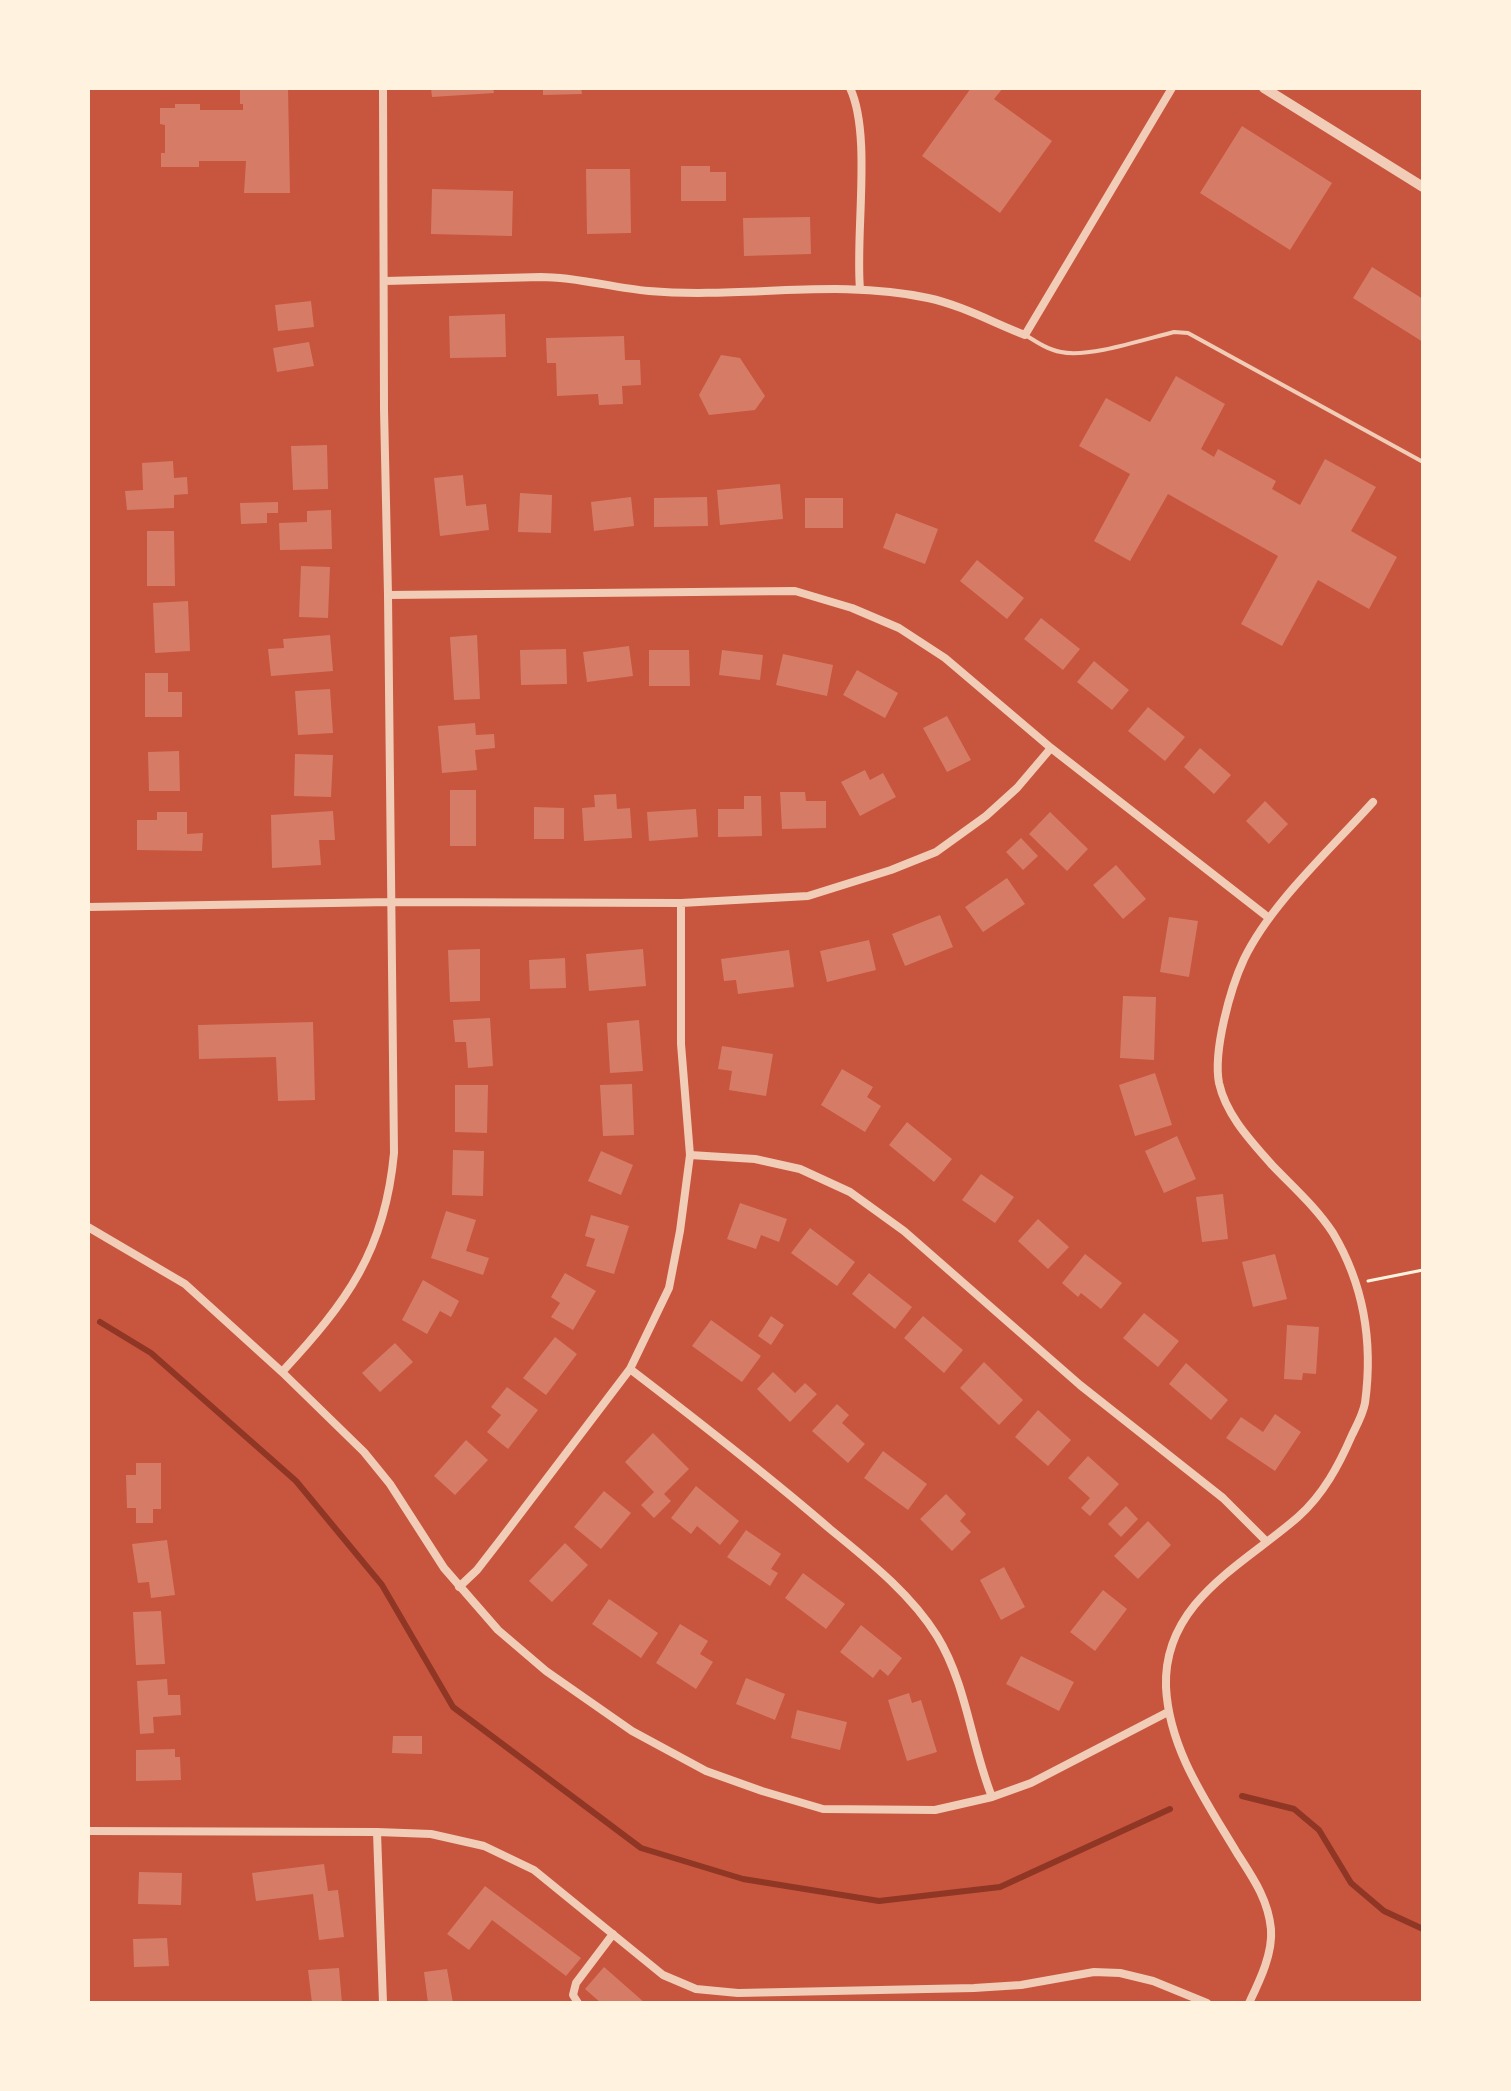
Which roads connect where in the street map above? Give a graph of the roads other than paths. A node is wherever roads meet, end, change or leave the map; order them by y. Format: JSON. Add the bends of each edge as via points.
{"nodes":[{"id":1,"x":383,"y":88,"type":"edge"},
{"id":2,"x":850,"y":88,"type":"edge"},
{"id":3,"x":1172,"y":88,"type":"edge"},
{"id":4,"x":1264,"y":88,"type":"edge"},
{"id":5,"x":1423,"y":187,"type":"edge"},
{"id":6,"x":385,"y":281,"type":"junction"},
{"id":7,"x":860,"y":289,"type":"junction"},
{"id":8,"x":1025,"y":335,"type":"junction"},
{"id":9,"x":1423,"y":462,"type":"edge"},
{"id":10,"x":388,"y":595,"type":"junction"},
{"id":11,"x":1051,"y":748,"type":"junction"},
{"id":12,"x":1373,"y":802,"type":"dead end"},
{"id":13,"x":392,"y":902,"type":"junction"},
{"id":14,"x":681,"y":903,"type":"junction"},
{"id":15,"x":88,"y":907,"type":"edge"},
{"id":16,"x":1269,"y":918,"type":"junction"},
{"id":17,"x":690,"y":1155,"type":"junction"},
{"id":18,"x":88,"y":1227,"type":"edge"},
{"id":19,"x":630,"y":1369,"type":"junction"},
{"id":20,"x":282,"y":1372,"type":"junction"},
{"id":21,"x":1266,"y":1541,"type":"junction"},
{"id":22,"x":459,"y":1587,"type":"junction"},
{"id":23,"x":1168,"y":1712,"type":"junction"},
{"id":24,"x":992,"y":1797,"type":"junction"},
{"id":25,"x":88,"y":1831,"type":"edge"},
{"id":26,"x":377,"y":1832,"type":"junction"},
{"id":27,"x":613,"y":1934,"type":"junction"},
{"id":28,"x":738,"y":1993,"type":"junction"},
{"id":29,"x":383,"y":2003,"type":"edge"},
{"id":30,"x":578,"y":2003,"type":"edge"},
{"id":31,"x":738,"y":2003,"type":"edge"},
{"id":32,"x":1207,"y":2003,"type":"edge"},
{"id":33,"x":1249,"y":2003,"type":"edge"}],
"edges":[{"from":1,"to":6,"type":"street"},
{"from":2,"to":7,"type":"street","via":[[860,141]]},
{"from":3,"to":8,"type":"street"},
{"from":4,"to":5,"type":"street"},
{"from":6,"to":7,"type":"street","via":[[556,277],[649,291]]},
{"from":6,"to":10,"type":"street"},
{"from":7,"to":8,"type":"street","via":[[930,298]]},
{"from":8,"to":9,"type":"lane","via":[[1053,349],[1080,353],[1188,333]]},
{"from":10,"to":11,"type":"street","via":[[795,591],[899,628],[945,658]]},
{"from":10,"to":13,"type":"street"},
{"from":11,"to":14,"type":"street","via":[[986,816],[925,857],[808,896]]},
{"from":11,"to":16,"type":"street"},
{"from":12,"to":16,"type":"street"},
{"from":13,"to":14,"type":"street"},
{"from":13,"to":15,"type":"street"},
{"from":13,"to":20,"type":"street","via":[[395,1135],[385,1212],[352,1288]]},
{"from":14,"to":17,"type":"street","via":[[681,1044]]},
{"from":16,"to":21,"type":"street","via":[[1231,991],[1221,1033],[1219,1082],[1238,1125],[1333,1234],[1356,1284],[1369,1350],[1364,1407],[1344,1455],[1321,1494]]},
{"from":17,"to":19,"type":"street","via":[[669,1288]]},
{"from":17,"to":21,"type":"street","via":[[755,1159],[800,1169],[850,1192],[904,1231],[1080,1385],[1223,1498]]},
{"from":18,"to":20,"type":"street","via":[[185,1284]]},
{"from":19,"to":22,"type":"street"},
{"from":19,"to":24,"type":"street","via":[[746,1457],[918,1609],[957,1680]]},
{"from":20,"to":22,"type":"street","via":[[364,1452]]},
{"from":21,"to":23,"type":"street","via":[[1201,1594],[1177,1629],[1167,1658]]},
{"from":22,"to":24,"type":"street","via":[[546,1671],[632,1731],[706,1771],[823,1809],[935,1810]]},
{"from":23,"to":24,"type":"street","via":[[1031,1783]]},
{"from":23,"to":33,"type":"street","via":[[1197,1786],[1265,1898],[1271,1933],[1262,1976]]},
{"from":25,"to":26,"type":"street"},
{"from":26,"to":27,"type":"street","via":[[431,1834],[484,1846],[534,1870]]},
{"from":26,"to":29,"type":"street"},
{"from":27,"to":28,"type":"street","via":[[663,1975],[696,1989]]},
{"from":27,"to":30,"type":"street","via":[[576,1983],[573,1995]]},
{"from":28,"to":31,"type":"street"},
{"from":28,"to":32,"type":"street","via":[[989,1987],[1094,1972],[1153,1981]]}]}
